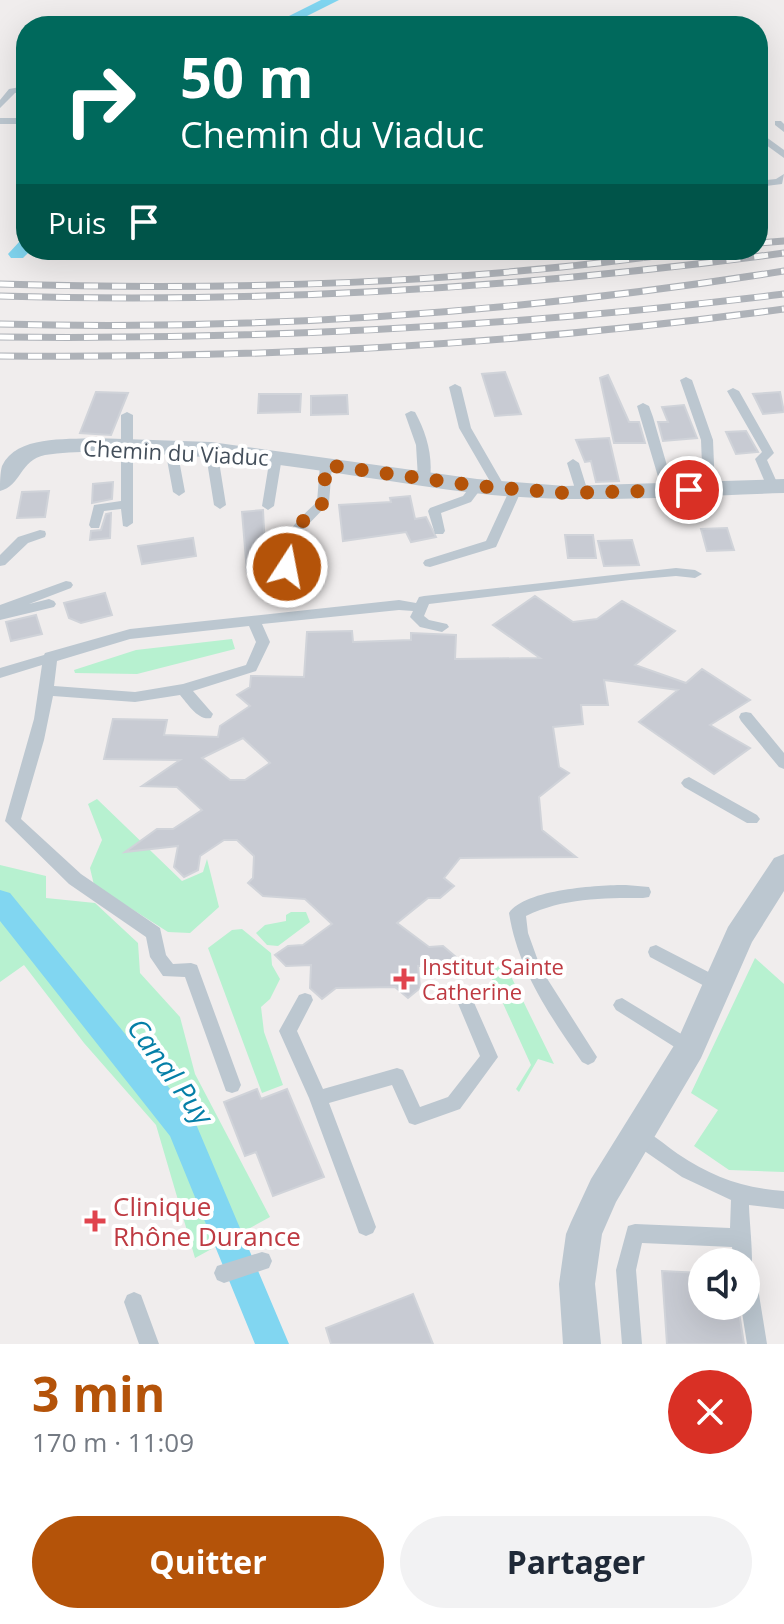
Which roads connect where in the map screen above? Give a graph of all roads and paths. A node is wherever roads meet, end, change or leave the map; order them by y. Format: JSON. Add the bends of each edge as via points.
{"nodes":[{"id":1,"x":16,"y":90,"type":"edge"},
{"id":2,"x":0,"y":105,"type":"edge"},
{"id":3,"x":768,"y":142,"type":"edge"},
{"id":4,"x":784,"y":155,"type":"edge"},
{"id":5,"x":686,"y":380,"type":"dead end"},
{"id":6,"x":455,"y":387,"type":"dead end"},
{"id":7,"x":733,"y":391,"type":"dead end"},
{"id":8,"x":643,"y":406,"type":"dead end"},
{"id":9,"x":411,"y":414,"type":"dead end"},
{"id":10,"x":127,"y":415,"type":"dead end"},
{"id":11,"x":126,"y":447,"type":"junction"},
{"id":12,"x":171,"y":449,"type":"junction"},
{"id":13,"x":211,"y":449,"type":"junction"},
{"id":14,"x":11,"y":452,"type":"edge"},
{"id":15,"x":276,"y":457,"type":"junction"},
{"id":16,"x":573,"y":463,"type":"dead end"},
{"id":17,"x":326,"y":465,"type":"junction"},
{"id":18,"x":424,"y":478,"type":"junction"},
{"id":19,"x":0,"y":484,"type":"edge"},
{"id":20,"x":778,"y":486,"type":"edge"},
{"id":21,"x":498,"y":487,"type":"junction"},
{"id":22,"x":709,"y":489,"type":"junction"},
{"id":23,"x":668,"y":490,"type":"junction"},
{"id":24,"x":179,"y":492,"type":"dead end"},
{"id":25,"x":582,"y":492,"type":"junction"},
{"id":26,"x":127,"y":504,"type":"junction"},
{"id":27,"x":220,"y":505,"type":"dead end"},
{"id":28,"x":268,"y":506,"type":"dead end"},
{"id":29,"x":127,"y":523,"type":"dead end"},
{"id":30,"x":95,"y":525,"type":"dead end"},
{"id":31,"x":439,"y":531,"type":"dead end"},
{"id":32,"x":40,"y":534,"type":"dead end"},
{"id":33,"x":0,"y":562,"type":"edge"},
{"id":34,"x":430,"y":563,"type":"dead end"},
{"id":35,"x":287,"y":567,"type":"dead end"},
{"id":36,"x":695,"y":574,"type":"dead end"},
{"id":37,"x":66,"y":585,"type":"dead end"},
{"id":38,"x":49,"y":604,"type":"dead end"},
{"id":39,"x":420,"y":608,"type":"junction"},
{"id":40,"x":0,"y":612,"type":"edge"},
{"id":41,"x":253,"y":620,"type":"junction"},
{"id":42,"x":442,"y":627,"type":"dead end"},
{"id":43,"x":50,"y":656,"type":"junction"},
{"id":44,"x":0,"y":673,"type":"edge"},
{"id":45,"x":183,"y":689,"type":"junction"},
{"id":46,"x":48,"y":691,"type":"junction"},
{"id":47,"x":206,"y":714,"type":"dead end"},
{"id":48,"x":746,"y":717,"type":"dead end"},
{"id":49,"x":784,"y":763,"type":"edge"},
{"id":50,"x":689,"y":783,"type":"dead end"},
{"id":51,"x":752,"y":819,"type":"dead end"},
{"id":52,"x":784,"y":866,"type":"edge"},
{"id":53,"x":643,"y":892,"type":"dead end"},
{"id":54,"x":656,"y":952,"type":"dead end"},
{"id":55,"x":718,"y":985,"type":"junction"},
{"id":56,"x":462,"y":994,"type":"dead end"},
{"id":57,"x":305,"y":1000,"type":"dead end"},
{"id":58,"x":622,"y":1005,"type":"dead end"},
{"id":59,"x":690,"y":1048,"type":"junction"},
{"id":60,"x":588,"y":1057,"type":"dead end"},
{"id":61,"x":232,"y":1085,"type":"dead end"},
{"id":62,"x":318,"y":1098,"type":"junction"},
{"id":63,"x":636,"y":1135,"type":"junction"},
{"id":64,"x":740,"y":1196,"type":"junction"},
{"id":65,"x":784,"y":1200,"type":"edge"},
{"id":66,"x":366,"y":1227,"type":"dead end"},
{"id":67,"x":740,"y":1238,"type":"junction"},
{"id":68,"x":742,"y":1248,"type":"edge"},
{"id":69,"x":262,"y":1261,"type":"dead end"},
{"id":70,"x":224,"y":1273,"type":"dead end"},
{"id":71,"x":134,"y":1302,"type":"dead end"},
{"id":72,"x":753,"y":1320,"type":"edge"},
{"id":73,"x":149,"y":1344,"type":"edge"},
{"id":74,"x":582,"y":1344,"type":"edge"},
{"id":75,"x":632,"y":1344,"type":"edge"},
{"id":76,"x":757,"y":1344,"type":"edge"}],
"edges":[{"from":1,"to":2,"type":"lane"},
{"from":3,"to":4,"type":"lane"},
{"from":5,"to":22,"type":"lane","via":[[707,440]]},
{"from":6,"to":21,"type":"lane","via":[[465,428]]},
{"from":7,"to":20,"type":"lane","via":[[768,453],[761,459]]},
{"from":8,"to":23,"type":"lane"},
{"from":9,"to":18,"type":"lane","via":[[420,432]]},
{"from":10,"to":11,"type":"lane"},
{"from":11,"to":12,"type":"street","name":"Chemin du Viaduc"},
{"from":11,"to":14,"type":"street","name":"Chemin du Viaduc"},
{"from":11,"to":26,"type":"lane"},
{"from":12,"to":13,"type":"street","name":"Chemin du Viaduc"},
{"from":12,"to":24,"type":"lane"},
{"from":13,"to":15,"type":"street","name":"Chemin du Viaduc"},
{"from":13,"to":27,"type":"lane"},
{"from":14,"to":19,"type":"street"},
{"from":15,"to":17,"type":"street","name":"Chemin du Viaduc"},
{"from":15,"to":28,"type":"lane"},
{"from":16,"to":25,"type":"lane"},
{"from":17,"to":18,"type":"street","name":"Chemin du Viaduc"},
{"from":17,"to":35,"type":"lane","via":[[323,503],[293,531]]},
{"from":18,"to":21,"type":"street","name":"Chemin du Viaduc"},
{"from":20,"to":22,"type":"street","name":"Chemin du Viaduc"},
{"from":21,"to":25,"type":"street","name":"Chemin du Viaduc"},
{"from":21,"to":31,"type":"lane","via":[[434,511]]},
{"from":21,"to":34,"type":"lane","via":[[491,544]]},
{"from":22,"to":23,"type":"street","name":"Chemin du Viaduc"},
{"from":23,"to":25,"type":"street","name":"Chemin du Viaduc"},
{"from":26,"to":29,"type":"lane"},
{"from":26,"to":30,"type":"lane","via":[[98,508]]},
{"from":32,"to":33,"type":"lane","via":[[23,540]]},
{"from":36,"to":39,"type":"lane","via":[[643,574],[440,596],[424,600]]},
{"from":37,"to":40,"type":"lane"},
{"from":38,"to":40,"type":"lane"},
{"from":39,"to":41,"type":"lane","via":[[399,605]]},
{"from":39,"to":42,"type":"lane","via":[[417,617],[425,624]]},
{"from":41,"to":43,"type":"lane","via":[[130,634]]},
{"from":41,"to":45,"type":"lane","via":[[263,642],[251,668]]},
{"from":43,"to":44,"type":"lane"},
{"from":43,"to":46,"type":"lane"},
{"from":45,"to":46,"type":"lane","via":[[135,697]]},
{"from":45,"to":47,"type":"lane"},
{"from":46,"to":61,"type":"lane","via":[[13,821],[75,879],[154,933],[158,957],[169,971],[191,970]]},
{"from":48,"to":49,"type":"lane"},
{"from":50,"to":51,"type":"lane"},
{"from":52,"to":55,"type":"street","via":[[739,936]]},
{"from":53,"to":60,"type":"lane","via":[[591,890],[540,900],[517,913],[520,941],[549,999]]},
{"from":54,"to":55,"type":"lane"},
{"from":55,"to":59,"type":"street"},
{"from":56,"to":62,"type":"lane","via":[[489,1057],[454,1103],[415,1117],[397,1076]]},
{"from":57,"to":62,"type":"lane","via":[[288,1031]]},
{"from":58,"to":59,"type":"lane"},
{"from":59,"to":63,"type":"street"},
{"from":62,"to":66,"type":"lane"},
{"from":63,"to":64,"type":"lane","via":[[709,1184]]},
{"from":63,"to":74,"type":"street","via":[[584,1234],[577,1284]]},
{"from":64,"to":65,"type":"lane"},
{"from":64,"to":67,"type":"lane"},
{"from":67,"to":68,"type":"lane"},
{"from":67,"to":75,"type":"lane","via":[[635,1233],[626,1270]]},
{"from":69,"to":70,"type":"lane"},
{"from":71,"to":73,"type":"lane"},
{"from":72,"to":76,"type":"lane"}]}
